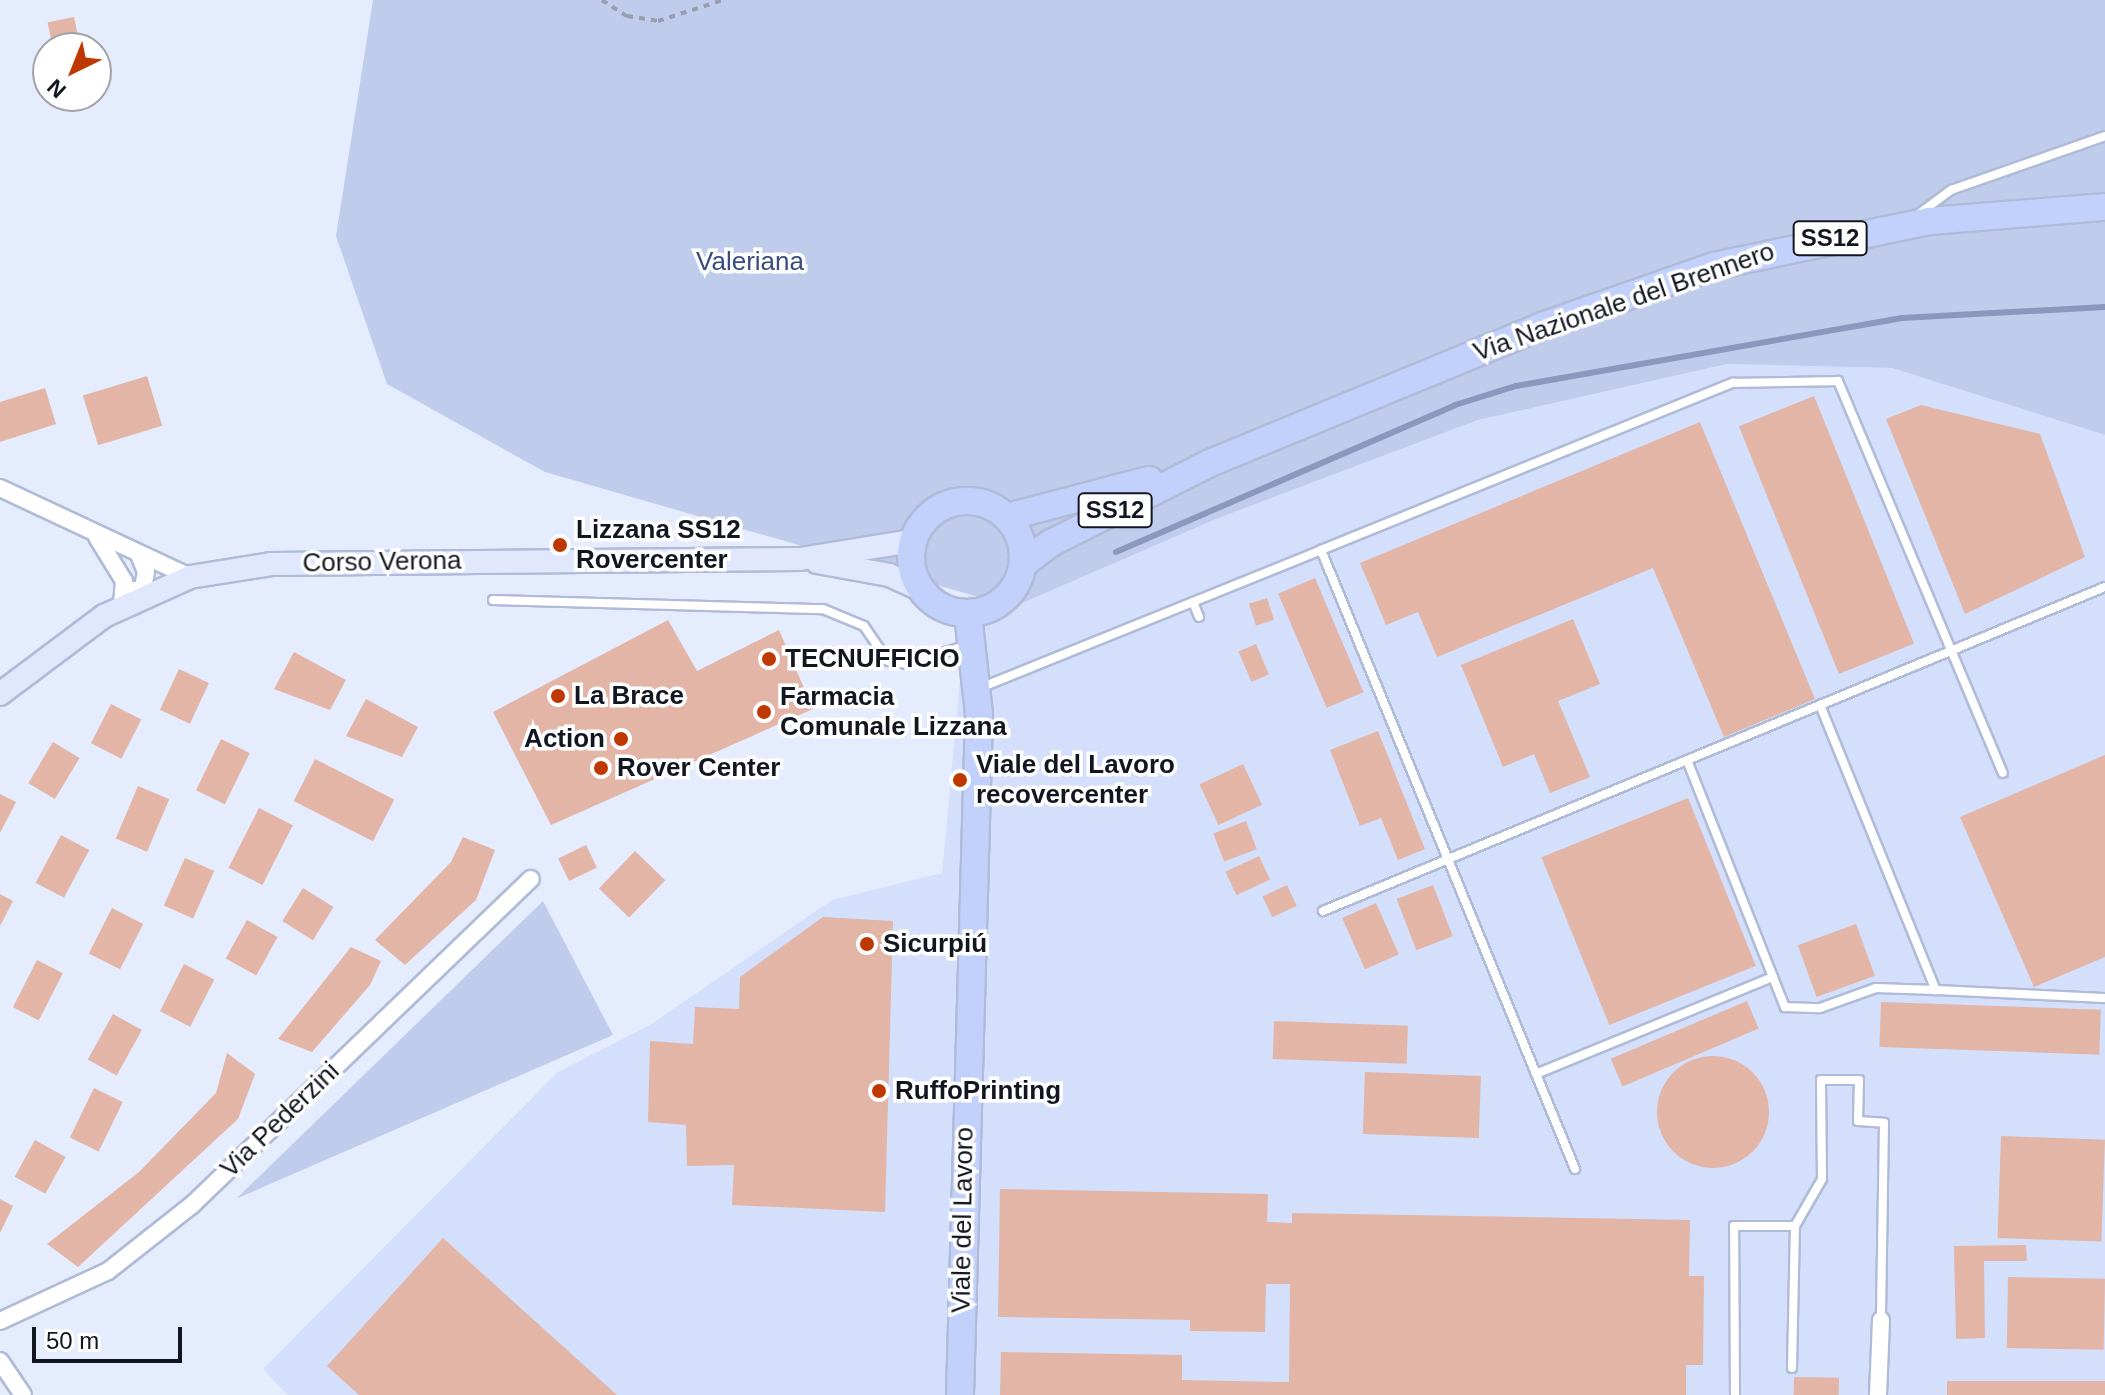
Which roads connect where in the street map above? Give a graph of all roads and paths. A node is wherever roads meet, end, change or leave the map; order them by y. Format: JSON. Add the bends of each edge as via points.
{"nodes":[{"id":1,"x":602,"y":0,"type":"edge"},
{"id":2,"x":723,"y":0,"type":"edge"},
{"id":3,"x":2105,"y":136,"type":"edge"},
{"id":4,"x":2105,"y":207,"type":"edge"},
{"id":5,"x":1911,"y":224,"type":"junction"},
{"id":6,"x":1210,"y":463,"type":"junction"},
{"id":7,"x":0,"y":488,"type":"edge"},
{"id":8,"x":1007,"y":517,"type":"junction"},
{"id":9,"x":97,"y":537,"type":"junction"},
{"id":10,"x":913,"y":541,"type":"junction"},
{"id":11,"x":1321,"y":550,"type":"junction"},
{"id":12,"x":139,"y":555,"type":"junction"},
{"id":13,"x":800,"y":559,"type":"junction"},
{"id":14,"x":1023,"y":564,"type":"junction"},
{"id":15,"x":190,"y":577,"type":"junction"},
{"id":16,"x":2105,"y":587,"type":"edge"},
{"id":17,"x":920,"y":589,"type":"junction"},
{"id":18,"x":129,"y":594,"type":"junction"},
{"id":19,"x":493,"y":600,"type":"dead end"},
{"id":20,"x":1193,"y":602,"type":"junction"},
{"id":21,"x":968,"y":614,"type":"junction"},
{"id":22,"x":1199,"y":617,"type":"dead end"},
{"id":23,"x":973,"y":644,"type":"junction"},
{"id":24,"x":1951,"y":650,"type":"junction"},
{"id":25,"x":979,"y":689,"type":"junction"},
{"id":26,"x":0,"y":694,"type":"edge"},
{"id":27,"x":1820,"y":705,"type":"junction"},
{"id":28,"x":1687,"y":760,"type":"junction"},
{"id":29,"x":2003,"y":773,"type":"dead end"},
{"id":30,"x":1448,"y":860,"type":"junction"},
{"id":31,"x":531,"y":879,"type":"dead end"},
{"id":32,"x":1323,"y":911,"type":"dead end"},
{"id":33,"x":1773,"y":977,"type":"junction"},
{"id":34,"x":1936,"y":990,"type":"junction"},
{"id":35,"x":2105,"y":998,"type":"edge"},
{"id":36,"x":1536,"y":1074,"type":"junction"},
{"id":37,"x":1575,"y":1169,"type":"dead end"},
{"id":38,"x":1795,"y":1226,"type":"junction"},
{"id":39,"x":1881,"y":1320,"type":"joint"},
{"id":40,"x":0,"y":1321,"type":"edge"},
{"id":41,"x":0,"y":1361,"type":"edge"},
{"id":42,"x":1792,"y":1368,"type":"dead end"},
{"id":43,"x":23,"y":1395,"type":"edge"},
{"id":44,"x":960,"y":1395,"type":"edge"},
{"id":45,"x":1735,"y":1395,"type":"edge"},
{"id":46,"x":1878,"y":1395,"type":"edge"}],
"edges":[{"from":1,"to":2,"type":"path","via":[[627,16],[658,21]]},
{"from":3,"to":5,"type":"lane","via":[[1951,190]]},
{"from":4,"to":5,"type":"main road","name":"Via Nazionale del Brennero","number":"SS12"},
{"from":5,"to":6,"type":"main road","name":"Via Nazionale del Brennero","number":"SS12","via":[[1714,266],[1542,326]]},
{"from":6,"to":8,"type":"main road","name":"Via Nazionale del Brennero","number":"SS12"},
{"from":6,"to":14,"type":"main road","name":"Via Nazionale del Brennero","number":"SS12","via":[[1051,543]]},
{"from":7,"to":9,"type":"street"},
{"from":8,"to":10,"type":"main road","via":[[972,501],[953,503],[935,511]]},
{"from":8,"to":14,"type":"main road","via":[[1017,530]]},
{"from":9,"to":12,"type":"street"},
{"from":9,"to":18,"type":"street"},
{"from":10,"to":13,"type":"main road"},
{"from":10,"to":17,"type":"main road","via":[[911,566]]},
{"from":11,"to":20,"type":"lane"},
{"from":11,"to":24,"type":"lane","via":[[1733,383],[1838,381]]},
{"from":11,"to":30,"type":"lane"},
{"from":12,"to":15,"type":"street"},
{"from":12,"to":18,"type":"street","via":[[146,572]]},
{"from":13,"to":15,"type":"main road","name":"Corso Verona","via":[[271,564]]},
{"from":13,"to":17,"type":"main road","via":[[889,575]]},
{"from":14,"to":21,"type":"main road","number":"SS12","via":[[1005,599]]},
{"from":15,"to":18,"type":"main road","name":"Corso Verona"},
{"from":16,"to":24,"type":"lane"},
{"from":17,"to":21,"type":"main road","via":[[942,607]]},
{"from":18,"to":26,"type":"main road","name":"Corso Verona"},
{"from":19,"to":23,"type":"lane","via":[[823,609],[864,626],[888,661],[906,664]]},
{"from":20,"to":22,"type":"lane"},
{"from":20,"to":25,"type":"lane"},
{"from":21,"to":23,"type":"main road","name":"Viale del Lavoro"},
{"from":23,"to":25,"type":"main road","name":"Viale del Lavoro"},
{"from":24,"to":27,"type":"lane"},
{"from":24,"to":29,"type":"lane"},
{"from":25,"to":44,"type":"main road","name":"Viale del Lavoro"},
{"from":27,"to":28,"type":"lane"},
{"from":27,"to":34,"type":"lane"},
{"from":28,"to":30,"type":"lane"},
{"from":28,"to":33,"type":"lane"},
{"from":30,"to":32,"type":"lane"},
{"from":30,"to":36,"type":"lane"},
{"from":31,"to":40,"type":"street","name":"Via Pederzini","via":[[192,1205],[108,1271]]},
{"from":33,"to":34,"type":"lane","via":[[1785,1007],[1820,1008],[1876,988]]},
{"from":33,"to":36,"type":"lane"},
{"from":34,"to":35,"type":"lane"},
{"from":36,"to":37,"type":"lane"},
{"from":38,"to":39,"type":"lane","via":[[1822,1179],[1821,1080],[1859,1080],[1858,1121],[1884,1123]]},
{"from":38,"to":42,"type":"lane"},
{"from":38,"to":45,"type":"lane","via":[[1734,1226]]},
{"from":39,"to":46,"type":"street"},
{"from":41,"to":43,"type":"street"}]}
